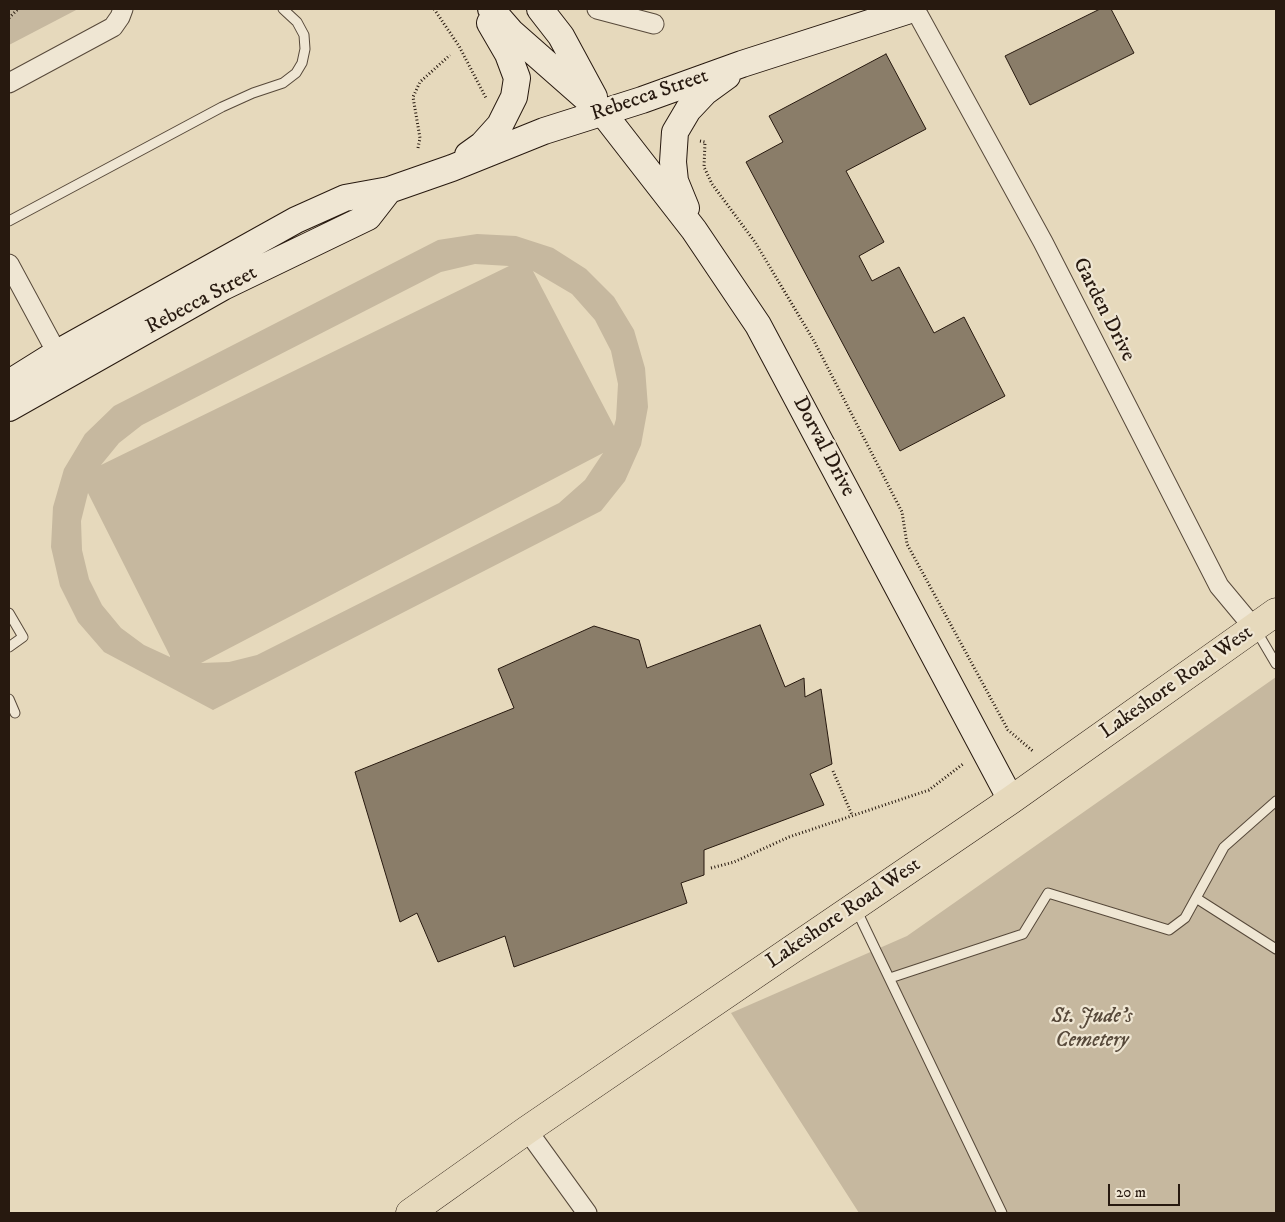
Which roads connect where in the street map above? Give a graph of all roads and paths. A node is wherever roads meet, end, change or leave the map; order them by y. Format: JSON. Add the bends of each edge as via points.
{"nodes":[{"id":1,"x":18,"y":9,"type":"edge"},
{"id":2,"x":123,"y":9,"type":"edge"},
{"id":3,"x":283,"y":9,"type":"edge"},
{"id":4,"x":483,"y":9,"type":"edge"},
{"id":5,"x":491,"y":9,"type":"edge"},
{"id":6,"x":540,"y":9,"type":"edge"},
{"id":7,"x":597,"y":9,"type":"edge"},
{"id":8,"x":914,"y":9,"type":"edge"},
{"id":9,"x":9,"y":18,"type":"edge"},
{"id":10,"x":654,"y":24,"type":"dead end"},
{"id":11,"x":450,"y":55,"type":"dead end"},
{"id":12,"x":742,"y":64,"type":"junction"},
{"id":13,"x":9,"y":83,"type":"edge"},
{"id":14,"x":603,"y":113,"type":"junction"},
{"id":15,"x":697,"y":140,"type":"dead end"},
{"id":16,"x":418,"y":148,"type":"dead end"},
{"id":17,"x":452,"y":168,"type":"junction"},
{"id":18,"x":389,"y":190,"type":"junction"},
{"id":19,"x":9,"y":220,"type":"edge"},
{"id":20,"x":694,"y":230,"type":"junction"},
{"id":21,"x":9,"y":264,"type":"edge"},
{"id":22,"x":57,"y":354,"type":"junction"},
{"id":23,"x":9,"y":383,"type":"edge"},
{"id":24,"x":9,"y":408,"type":"edge"},
{"id":25,"x":1276,"y":612,"type":"edge"},
{"id":26,"x":9,"y":613,"type":"edge"},
{"id":27,"x":1254,"y":628,"type":"junction"},
{"id":28,"x":9,"y":647,"type":"edge"},
{"id":29,"x":1276,"y":664,"type":"edge"},
{"id":30,"x":9,"y":699,"type":"edge"},
{"id":31,"x":15,"y":713,"type":"dead end"},
{"id":32,"x":984,"y":749,"type":"junction"},
{"id":33,"x":1054,"y":770,"type":"junction"},
{"id":34,"x":833,"y":772,"type":"dead end"},
{"id":35,"x":1011,"y":800,"type":"junction"},
{"id":36,"x":1276,"y":801,"type":"edge"},
{"id":37,"x":852,"y":815,"type":"junction"},
{"id":38,"x":711,"y":868,"type":"dead end"},
{"id":39,"x":1196,"y":898,"type":"junction"},
{"id":40,"x":855,"y":906,"type":"junction"},
{"id":41,"x":1276,"y":949,"type":"edge"},
{"id":42,"x":890,"y":978,"type":"junction"},
{"id":43,"x":527,"y":1130,"type":"junction"},
{"id":44,"x":410,"y":1213,"type":"edge"},
{"id":45,"x":587,"y":1213,"type":"edge"},
{"id":46,"x":1002,"y":1213,"type":"edge"}],
"edges":[{"from":1,"to":9,"type":"path"},
{"from":2,"to":13,"type":"street","via":[[113,26]]},
{"from":3,"to":19,"type":"lane","via":[[297,22],[304,36],[302,63],[296,73],[283,83],[222,107]]},
{"from":4,"to":17,"type":"main road","via":[[508,54],[516,78],[514,97],[500,125],[482,145]]},
{"from":5,"to":14,"type":"main road","name":"Dorval Drive","via":[[511,32]]},
{"from":6,"to":14,"type":"main road","name":"Dorval Drive","via":[[561,36]]},
{"from":7,"to":10,"type":"street"},
{"from":8,"to":12,"type":"main road","name":"Rebecca Street"},
{"from":8,"to":27,"type":"street","name":"Garden Drive","via":[[1043,242],[1219,586]]},
{"from":11,"to":16,"type":"path","via":[[420,82],[413,97],[420,138]]},
{"from":12,"to":14,"type":"main road","name":"Rebecca Street"},
{"from":12,"to":20,"type":"main road","via":[[705,92],[688,110],[675,132],[675,181]]},
{"from":14,"to":17,"type":"main road","name":"Rebecca Street","via":[[517,141]]},
{"from":14,"to":20,"type":"main road","name":"Dorval Drive"},
{"from":15,"to":33,"type":"path","via":[[705,142],[704,168],[712,184],[755,242],[814,341],[902,512],[907,544],[1008,730]]},
{"from":17,"to":18,"type":"main road","name":"Rebecca Street"},
{"from":18,"to":22,"type":"main road","name":"Rebecca Street","via":[[345,198],[296,220]]},
{"from":18,"to":24,"type":"main road","name":"Rebecca Street","via":[[368,217],[224,287]]},
{"from":20,"to":32,"type":"main road","name":"Dorval Drive","via":[[758,325]]},
{"from":21,"to":22,"type":"street"},
{"from":22,"to":23,"type":"main road","name":"Rebecca Street"},
{"from":25,"to":27,"type":"main road","name":"Lakeshore Road West"},
{"from":26,"to":28,"type":"lane","via":[[23,636]]},
{"from":27,"to":29,"type":"lane"},
{"from":27,"to":33,"type":"main road","name":"Lakeshore Road West"},
{"from":30,"to":31,"type":"lane"},
{"from":32,"to":35,"type":"main road","name":"Dorval Drive"},
{"from":32,"to":37,"type":"path","via":[[928,790]]},
{"from":33,"to":35,"type":"main road","name":"Lakeshore Road West"},
{"from":34,"to":37,"type":"path"},
{"from":35,"to":40,"type":"main road","name":"Lakeshore Road West"},
{"from":36,"to":39,"type":"lane","via":[[1224,847]]},
{"from":37,"to":38,"type":"path"},
{"from":39,"to":41,"type":"lane"},
{"from":39,"to":42,"type":"lane","via":[[1185,918],[1169,930],[1048,893],[1023,934]]},
{"from":40,"to":42,"type":"lane"},
{"from":40,"to":43,"type":"main road","name":"Lakeshore Road West"},
{"from":42,"to":46,"type":"lane"},
{"from":43,"to":44,"type":"main road","name":"Lakeshore Road West"},
{"from":43,"to":45,"type":"street"}]}
